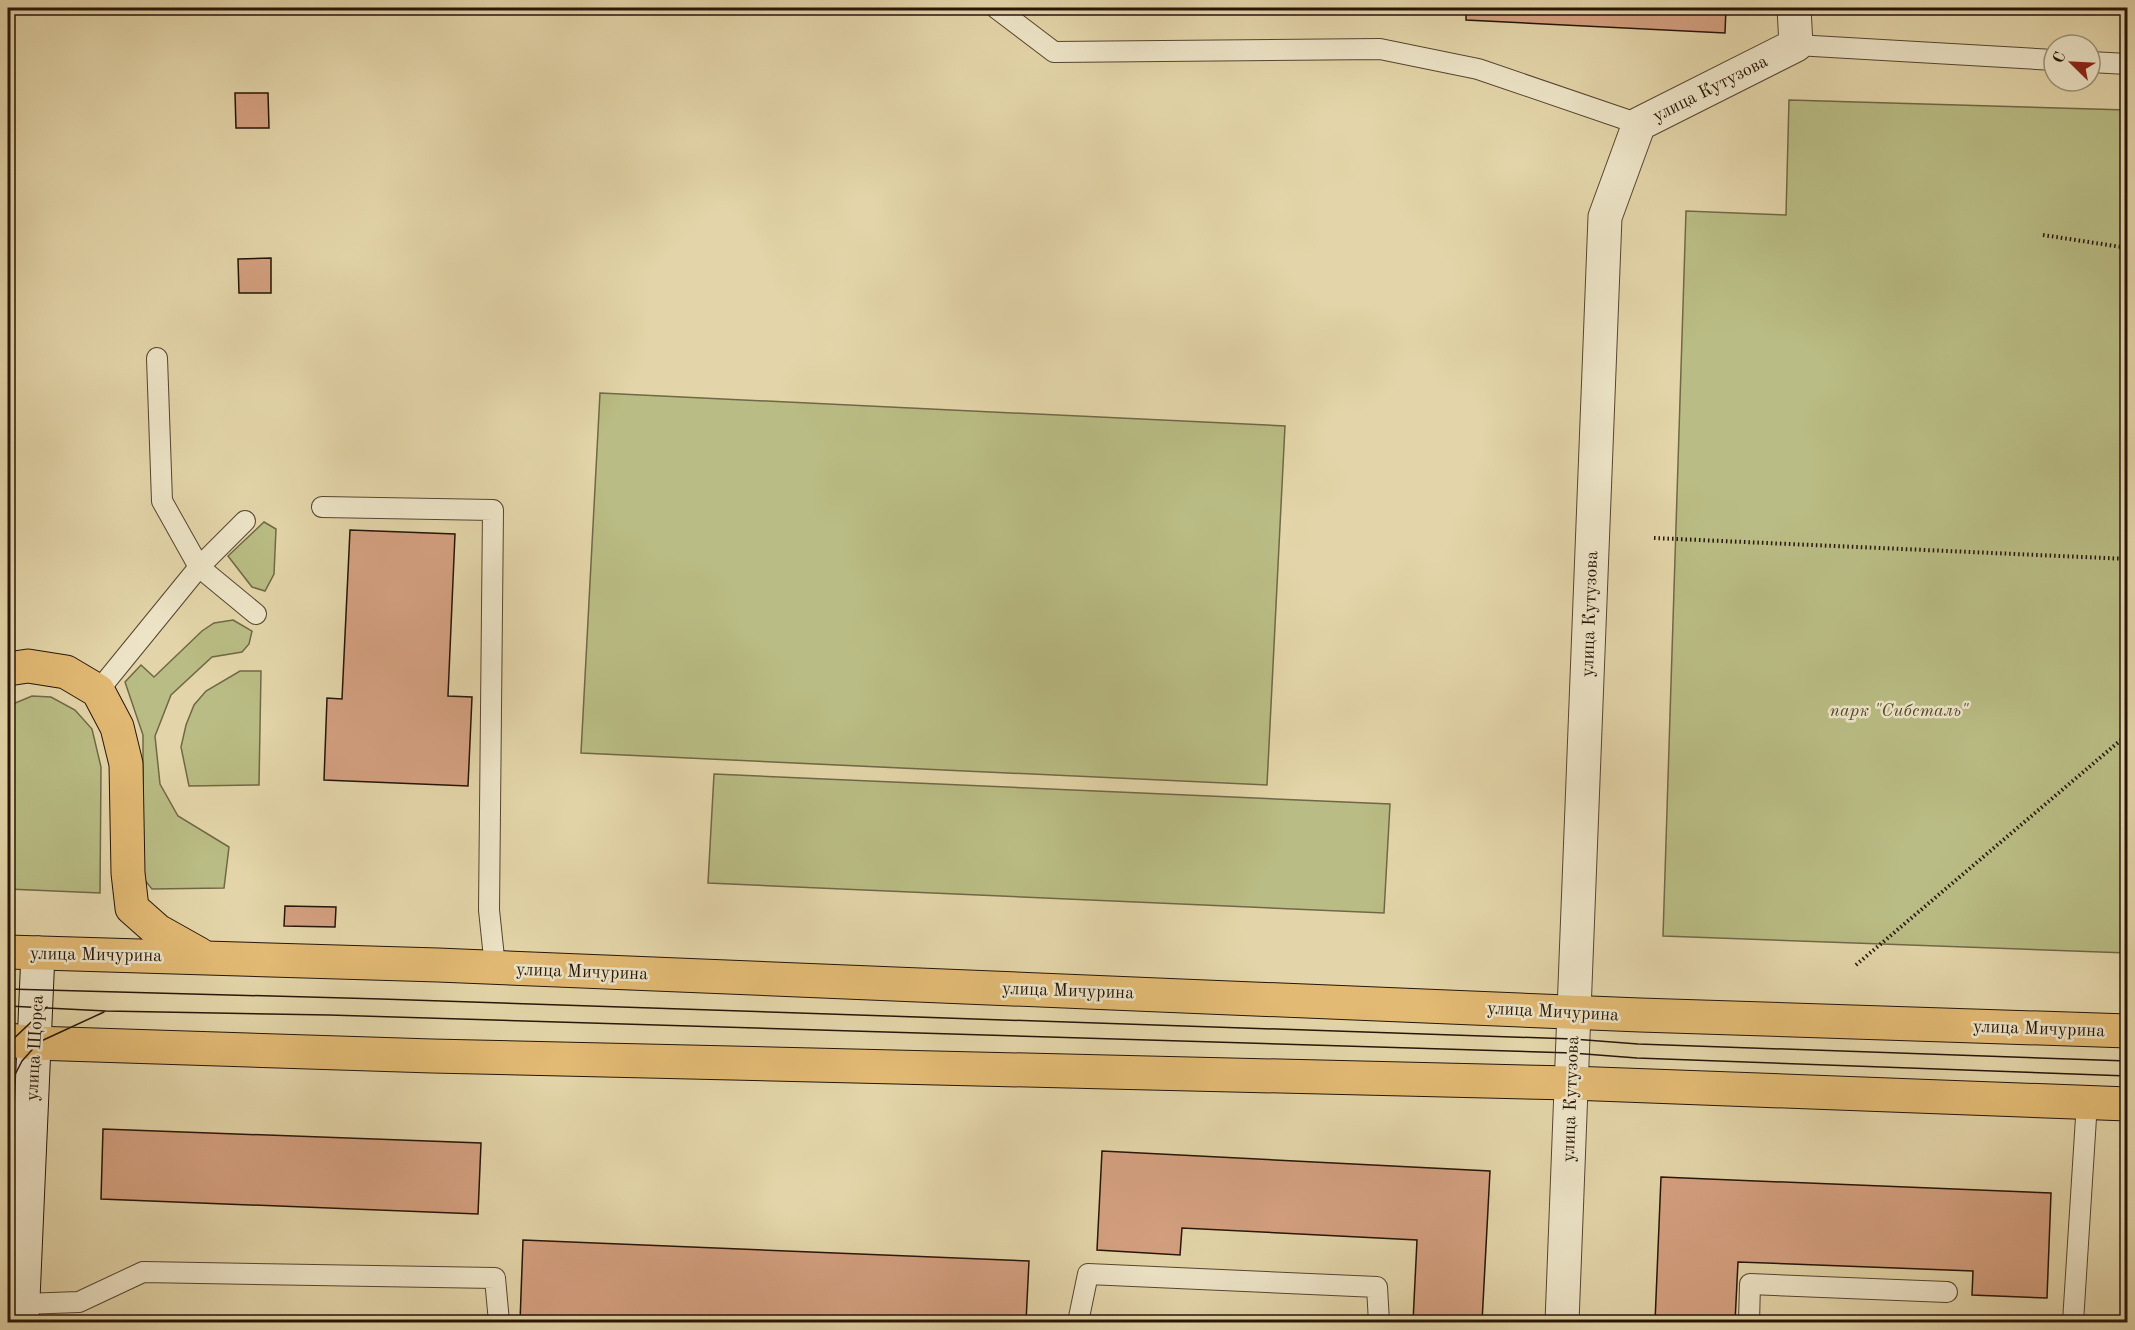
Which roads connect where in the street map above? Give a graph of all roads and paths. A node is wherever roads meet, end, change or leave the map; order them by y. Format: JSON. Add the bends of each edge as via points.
{"nodes":[{"id":1,"x":996,"y":8,"type":"edge"},
{"id":2,"x":1794,"y":8,"type":"edge"},
{"id":3,"x":1796,"y":45,"type":"junction"},
{"id":4,"x":2042,"y":59,"type":"edge"},
{"id":5,"x":2102,"y":63,"type":"edge"},
{"id":6,"x":2127,"y":64,"type":"edge"},
{"id":7,"x":1639,"y":124,"type":"junction"},
{"id":8,"x":2043,"y":236,"type":"dead end"},
{"id":9,"x":2127,"y":248,"type":"edge"},
{"id":10,"x":157,"y":358,"type":"dead end"},
{"id":11,"x":322,"y":507,"type":"dead end"},
{"id":12,"x":245,"y":521,"type":"dead end"},
{"id":13,"x":1654,"y":538,"type":"dead end"},
{"id":14,"x":2127,"y":559,"type":"edge"},
{"id":15,"x":199,"y":567,"type":"junction"},
{"id":16,"x":256,"y":614,"type":"dead end"},
{"id":17,"x":8,"y":669,"type":"edge"},
{"id":18,"x":98,"y":691,"type":"junction"},
{"id":19,"x":2127,"y":734,"type":"edge"},
{"id":20,"x":23,"y":953,"type":"edge"},
{"id":21,"x":203,"y":957,"type":"junction"},
{"id":22,"x":1856,"y":965,"type":"dead end"},
{"id":23,"x":495,"y":967,"type":"junction"},
{"id":24,"x":1574,"y":1011,"type":"junction"},
{"id":25,"x":2127,"y":1031,"type":"edge"},
{"id":26,"x":21,"y":1041,"type":"edge"},
{"id":27,"x":1571,"y":1083,"type":"junction"},
{"id":28,"x":2086,"y":1102,"type":"junction"},
{"id":29,"x":2127,"y":1104,"type":"edge"},
{"id":30,"x":1947,"y":1292,"type":"dead end"},
{"id":31,"x":23,"y":1313,"type":"edge"},
{"id":32,"x":499,"y":1323,"type":"edge"},
{"id":33,"x":1078,"y":1323,"type":"edge"},
{"id":34,"x":1379,"y":1323,"type":"edge"},
{"id":35,"x":1562,"y":1323,"type":"edge"},
{"id":36,"x":1749,"y":1323,"type":"edge"},
{"id":37,"x":2073,"y":1323,"type":"edge"}],
"edges":[{"from":1,"to":7,"type":"lane","via":[[1054,52],[1380,49],[1478,69]]},
{"from":2,"to":3,"type":"street"},
{"from":3,"to":4,"type":"lane"},
{"from":3,"to":7,"type":"street","name":"улица Кутузова"},
{"from":5,"to":6,"type":"lane"},
{"from":7,"to":24,"type":"street","name":"улица Кутузова","via":[[1605,217]]},
{"from":8,"to":9,"type":"path"},
{"from":10,"to":15,"type":"lane","via":[[162,501]]},
{"from":11,"to":23,"type":"lane","via":[[493,510],[489,910]]},
{"from":12,"to":15,"type":"lane"},
{"from":13,"to":14,"type":"path"},
{"from":15,"to":16,"type":"lane"},
{"from":15,"to":18,"type":"lane"},
{"from":17,"to":18,"type":"main road","via":[[28,666],[66,672]]},
{"from":18,"to":21,"type":"main road","via":[[117,727],[126,764],[132,908],[158,931]]},
{"from":19,"to":22,"type":"path"},
{"from":20,"to":21,"type":"main road","name":"улица Мичурина"},
{"from":20,"to":26,"type":"street","name":"улица Щорса"},
{"from":21,"to":23,"type":"main road","name":"улица Мичурина"},
{"from":23,"to":24,"type":"main road","name":"улица Мичурина"},
{"from":24,"to":25,"type":"main road","name":"улица Мичурина"},
{"from":24,"to":27,"type":"street","name":"улица Кутузова"},
{"from":26,"to":27,"type":"main road","via":[[432,1056]]},
{"from":26,"to":31,"type":"street","name":"улица Щорса"},
{"from":27,"to":28,"type":"main road"},
{"from":27,"to":35,"type":"street","name":"улица Кутузова"},
{"from":28,"to":29,"type":"main road"},
{"from":28,"to":37,"type":"lane"},
{"from":30,"to":36,"type":"lane","via":[[1750,1284]]},
{"from":31,"to":32,"type":"lane","via":[[79,1302],[143,1272],[495,1278]]},
{"from":33,"to":34,"type":"lane","via":[[1088,1274],[1377,1287]]}]}
